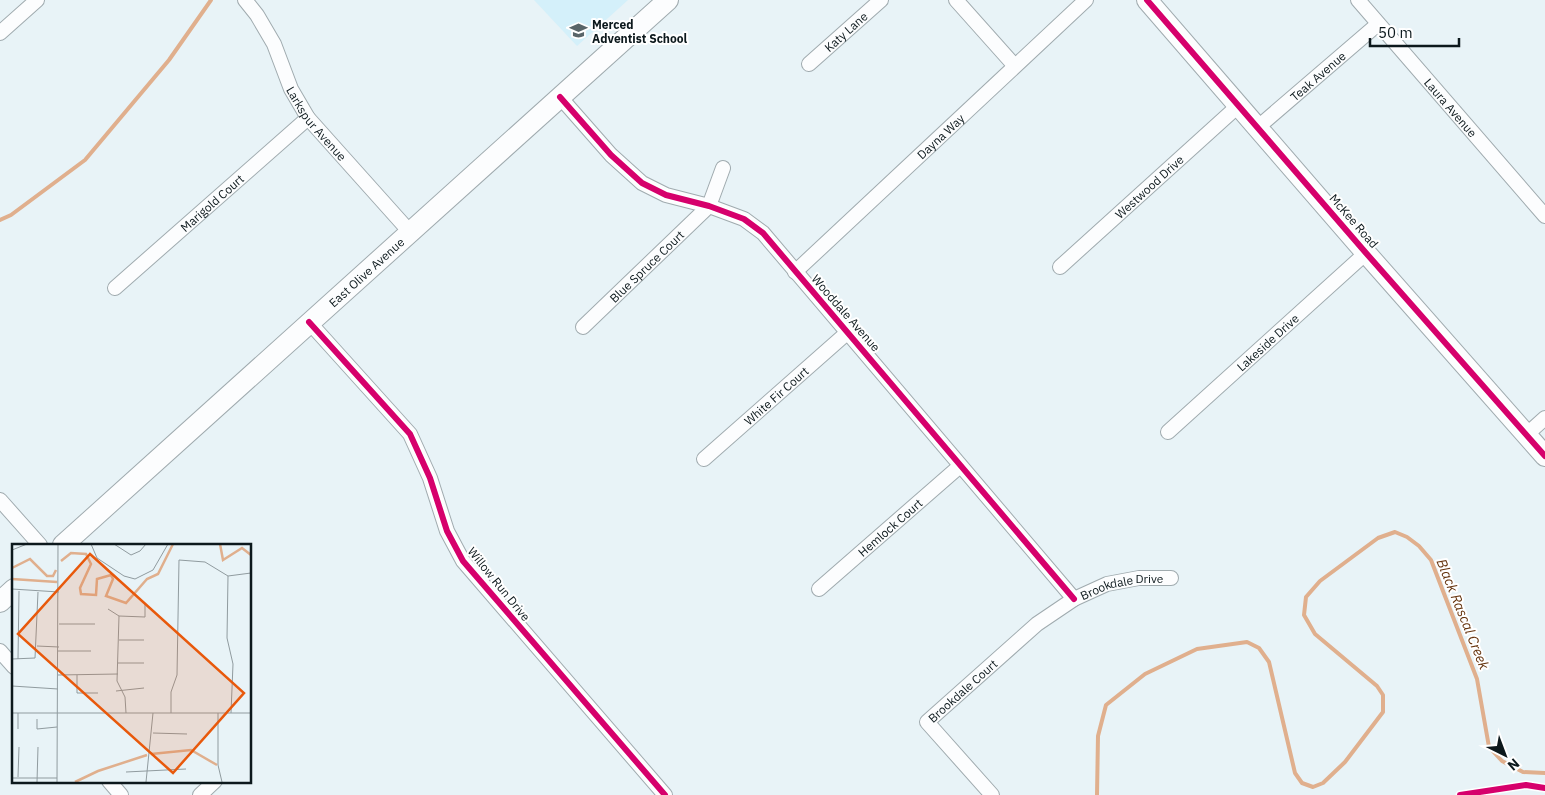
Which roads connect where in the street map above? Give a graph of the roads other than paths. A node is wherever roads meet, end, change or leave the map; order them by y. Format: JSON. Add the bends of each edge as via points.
{"nodes":[{"id":1,"x":37,"y":0,"type":"edge"},
{"id":2,"x":245,"y":0,"type":"edge"},
{"id":3,"x":668,"y":0,"type":"edge"},
{"id":4,"x":881,"y":0,"type":"edge"},
{"id":5,"x":956,"y":0,"type":"edge"},
{"id":6,"x":1086,"y":0,"type":"edge"},
{"id":7,"x":1147,"y":0,"type":"edge"},
{"id":8,"x":1358,"y":0,"type":"edge"},
{"id":9,"x":1378,"y":24,"type":"junction"},
{"id":10,"x":0,"y":34,"type":"edge"},
{"id":11,"x":809,"y":64,"type":"dead end"},
{"id":12,"x":1014,"y":66,"type":"junction"},
{"id":13,"x":560,"y":97,"type":"junction"},
{"id":14,"x":1238,"y":106,"type":"junction"},
{"id":15,"x":308,"y":118,"type":"junction"},
{"id":16,"x":1257,"y":128,"type":"junction"},
{"id":17,"x":723,"y":168,"type":"dead end"},
{"id":18,"x":709,"y":206,"type":"junction"},
{"id":19,"x":1545,"y":216,"type":"edge"},
{"id":20,"x":410,"y":232,"type":"junction"},
{"id":21,"x":1366,"y":253,"type":"junction"},
{"id":22,"x":1060,"y":267,"type":"dead end"},
{"id":23,"x":795,"y":272,"type":"junction"},
{"id":24,"x":115,"y":288,"type":"dead end"},
{"id":25,"x":309,"y":322,"type":"junction"},
{"id":26,"x":583,"y":326,"type":"dead end"},
{"id":27,"x":848,"y":332,"type":"junction"},
{"id":28,"x":1545,"y":418,"type":"edge"},
{"id":29,"x":1168,"y":432,"type":"dead end"},
{"id":30,"x":1526,"y":435,"type":"junction"},
{"id":31,"x":1545,"y":456,"type":"edge"},
{"id":32,"x":704,"y":459,"type":"dead end"},
{"id":33,"x":960,"y":466,"type":"junction"},
{"id":34,"x":0,"y":500,"type":"edge"},
{"id":35,"x":39,"y":544,"type":"edge"},
{"id":36,"x":64,"y":544,"type":"edge"},
{"id":37,"x":1171,"y":578,"type":"dead end"},
{"id":38,"x":819,"y":589,"type":"dead end"},
{"id":39,"x":12,"y":591,"type":"edge"},
{"id":40,"x":1074,"y":599,"type":"junction"},
{"id":41,"x":0,"y":602,"type":"edge"},
{"id":42,"x":0,"y":651,"type":"edge"},
{"id":43,"x":12,"y":666,"type":"edge"},
{"id":44,"x":111,"y":782,"type":"edge"},
{"id":45,"x":214,"y":782,"type":"edge"},
{"id":46,"x":121,"y":795,"type":"edge"},
{"id":47,"x":200,"y":795,"type":"edge"},
{"id":48,"x":665,"y":795,"type":"edge"},
{"id":49,"x":992,"y":795,"type":"edge"}],
"edges":[{"from":1,"to":10,"type":"street"},
{"from":2,"to":15,"type":"street","name":"Larkspur Avenue","via":[[274,44],[291,89]]},
{"from":3,"to":13,"type":"main road","name":"East Olive Avenue"},
{"from":4,"to":11,"type":"street","name":"Katy Lane"},
{"from":5,"to":12,"type":"street"},
{"from":6,"to":12,"type":"street","name":"Dayna Way"},
{"from":7,"to":14,"type":"main road","name":"McKee Road"},
{"from":8,"to":9,"type":"street","name":"Laura Avenue"},
{"from":9,"to":16,"type":"street","name":"Teak Avenue"},
{"from":9,"to":19,"type":"street","name":"Laura Avenue"},
{"from":12,"to":23,"type":"street","name":"Dayna Way"},
{"from":13,"to":18,"type":"street","name":"Wooddale Avenue","via":[[611,155],[642,184],[666,195]]},
{"from":13,"to":20,"type":"main road","name":"East Olive Avenue"},
{"from":14,"to":16,"type":"main road","name":"McKee Road"},
{"from":14,"to":22,"type":"street","name":"Westwood Drive"},
{"from":15,"to":20,"type":"street","name":"Larkspur Avenue"},
{"from":15,"to":24,"type":"street","name":"Marigold Court"},
{"from":16,"to":21,"type":"main road","name":"McKee Road"},
{"from":17,"to":18,"type":"street"},
{"from":18,"to":23,"type":"street","name":"Wooddale Avenue","via":[[744,219],[763,233]]},
{"from":18,"to":26,"type":"street","name":"Blue Spruce Court"},
{"from":20,"to":25,"type":"main road","name":"East Olive Avenue"},
{"from":21,"to":29,"type":"street","name":"Lakeside Drive"},
{"from":21,"to":30,"type":"main road","name":"McKee Road"},
{"from":23,"to":27,"type":"street","name":"Wooddale Avenue"},
{"from":25,"to":36,"type":"main road","name":"East Olive Avenue"},
{"from":25,"to":48,"type":"street","name":"Willow Run Drive","via":[[410,434],[430,478],[447,531],[463,561]]},
{"from":27,"to":32,"type":"street","name":"White Fir Court"},
{"from":27,"to":33,"type":"street","name":"Wooddale Avenue"},
{"from":28,"to":30,"type":"street"},
{"from":30,"to":31,"type":"main road","name":"McKee Road"},
{"from":33,"to":38,"type":"street","name":"Hemlock Court"},
{"from":33,"to":40,"type":"street","name":"Wooddale Avenue"},
{"from":34,"to":35,"type":"street"},
{"from":37,"to":40,"type":"street","name":"Brookdale Drive","via":[[1139,578],[1107,584]]},
{"from":39,"to":41,"type":"main road"},
{"from":40,"to":49,"type":"street","name":"Brookdale Court","via":[[1037,624],[927,722]]},
{"from":42,"to":43,"type":"street"},
{"from":44,"to":46,"type":"street"},
{"from":45,"to":47,"type":"street"}]}
